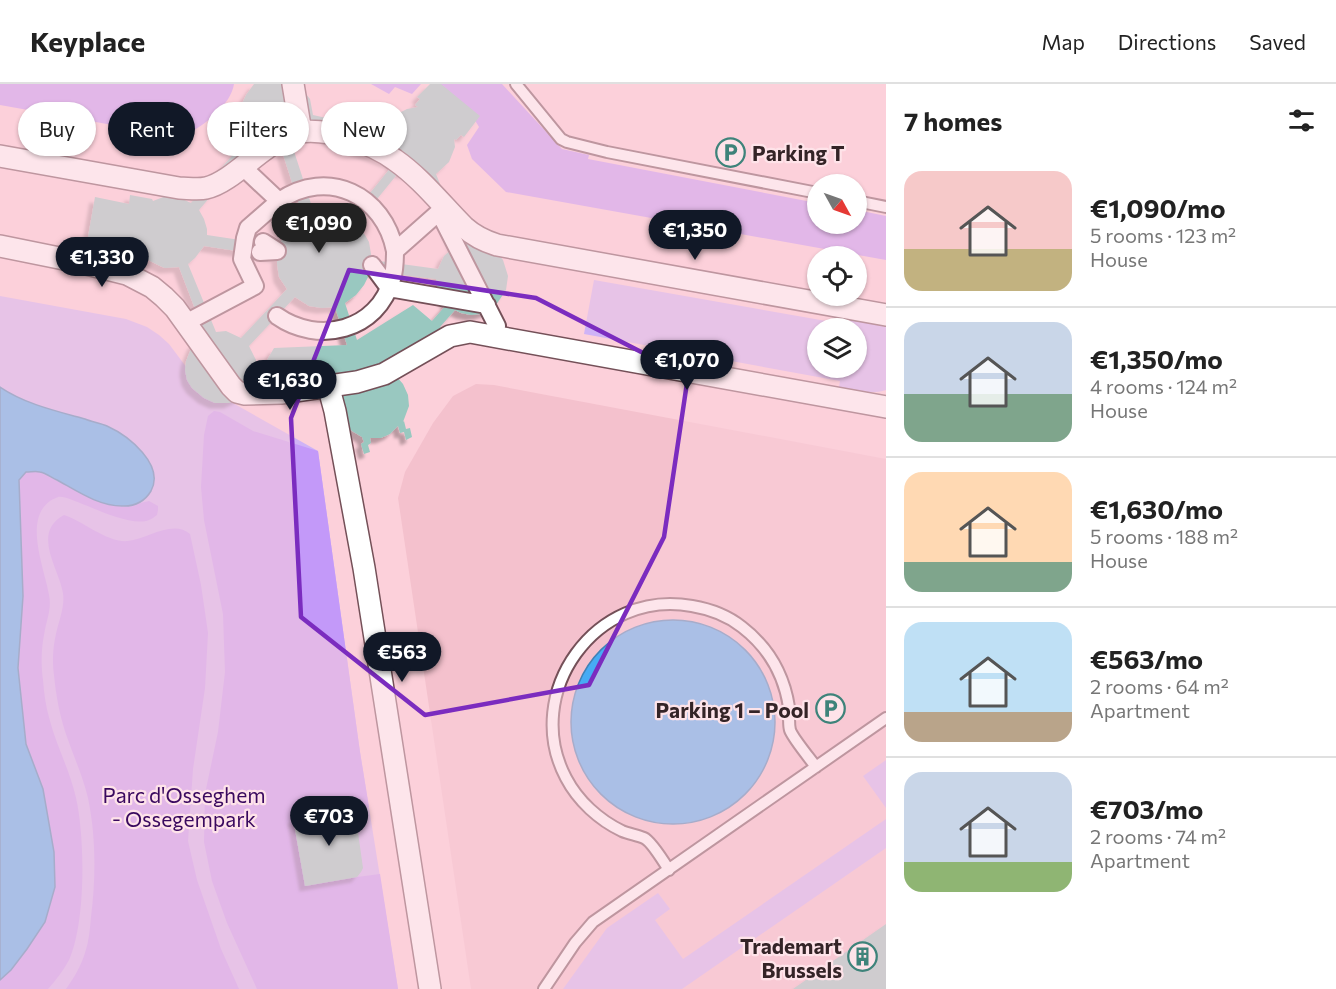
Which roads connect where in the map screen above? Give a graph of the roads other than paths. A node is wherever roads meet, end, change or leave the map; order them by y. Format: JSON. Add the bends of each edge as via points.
{"nodes":[{"id":1,"x":293,"y":84,"type":"edge"},
{"id":2,"x":516,"y":84,"type":"edge"},
{"id":3,"x":296,"y":102,"type":"edge"},
{"id":4,"x":309,"y":132,"type":"edge"},
{"id":5,"x":0,"y":156,"type":"edge"},
{"id":6,"x":255,"y":156,"type":"edge"},
{"id":7,"x":247,"y":171,"type":"dead end"},
{"id":8,"x":807,"y":191,"type":"edge"},
{"id":9,"x":279,"y":201,"type":"junction"},
{"id":10,"x":867,"y":203,"type":"edge"},
{"id":11,"x":886,"y":207,"type":"edge"},
{"id":12,"x":0,"y":246,"type":"edge"},
{"id":13,"x":395,"y":251,"type":"junction"},
{"id":14,"x":372,"y":265,"type":"dead end"},
{"id":15,"x":389,"y":288,"type":"junction"},
{"id":16,"x":487,"y":305,"type":"junction"},
{"id":17,"x":883,"y":315,"type":"edge"},
{"id":18,"x":277,"y":316,"type":"dead end"},
{"id":19,"x":191,"y":320,"type":"dead end"},
{"id":20,"x":496,"y":331,"type":"junction"},
{"id":21,"x":328,"y":386,"type":"junction"},
{"id":22,"x":886,"y":399,"type":"edge"},
{"id":23,"x":864,"y":404,"type":"junction"},
{"id":24,"x":886,"y":407,"type":"edge"},
{"id":25,"x":886,"y":718,"type":"edge"},
{"id":26,"x":816,"y":767,"type":"junction"},
{"id":27,"x":669,"y":870,"type":"junction"},
{"id":28,"x":430,"y":989,"type":"edge"},
{"id":29,"x":544,"y":989,"type":"edge"}],
"edges":[{"from":1,"to":3,"type":"street"},
{"from":2,"to":8,"type":"lane","via":[[567,142]]},
{"from":4,"to":17,"type":"street","via":[[351,139],[394,159],[472,234],[496,245]]},
{"from":5,"to":6,"type":"street","via":[[179,188],[205,189],[222,182]]},
{"from":7,"to":9,"type":"street"},
{"from":9,"to":13,"type":"street","via":[[314,187],[352,193],[381,216]]},
{"from":9,"to":19,"type":"street","via":[[248,228],[253,245],[242,259],[255,286]]},
{"from":10,"to":11,"type":"lane"},
{"from":12,"to":21,"type":"street","via":[[79,262],[139,280],[175,308],[237,392],[281,393]]},
{"from":13,"to":15,"type":"street"},
{"from":13,"to":16,"type":"street","via":[[439,212]]},
{"from":14,"to":15,"type":"street"},
{"from":15,"to":16,"type":"street"},
{"from":15,"to":18,"type":"street","via":[[372,312],[339,330],[302,329]]},
{"from":16,"to":20,"type":"street"},
{"from":20,"to":21,"type":"street","via":[[450,336],[384,374]]},
{"from":20,"to":23,"type":"street"},
{"from":21,"to":28,"type":"street","via":[[364,568]]},
{"from":22,"to":23,"type":"street"},
{"from":23,"to":24,"type":"street"},
{"from":25,"to":26,"type":"lane"},
{"from":26,"to":27,"type":"lane"},
{"from":26,"to":27,"type":"lane","via":[[790,730],[790,710],[779,671],[756,639],[740,626],[723,615],[685,604],[645,607],[608,622],[578,650],[559,685],[553,724],[556,751],[567,779],[590,809],[621,830],[645,838]]},
{"from":27,"to":29,"type":"lane","via":[[593,922]]}]}
